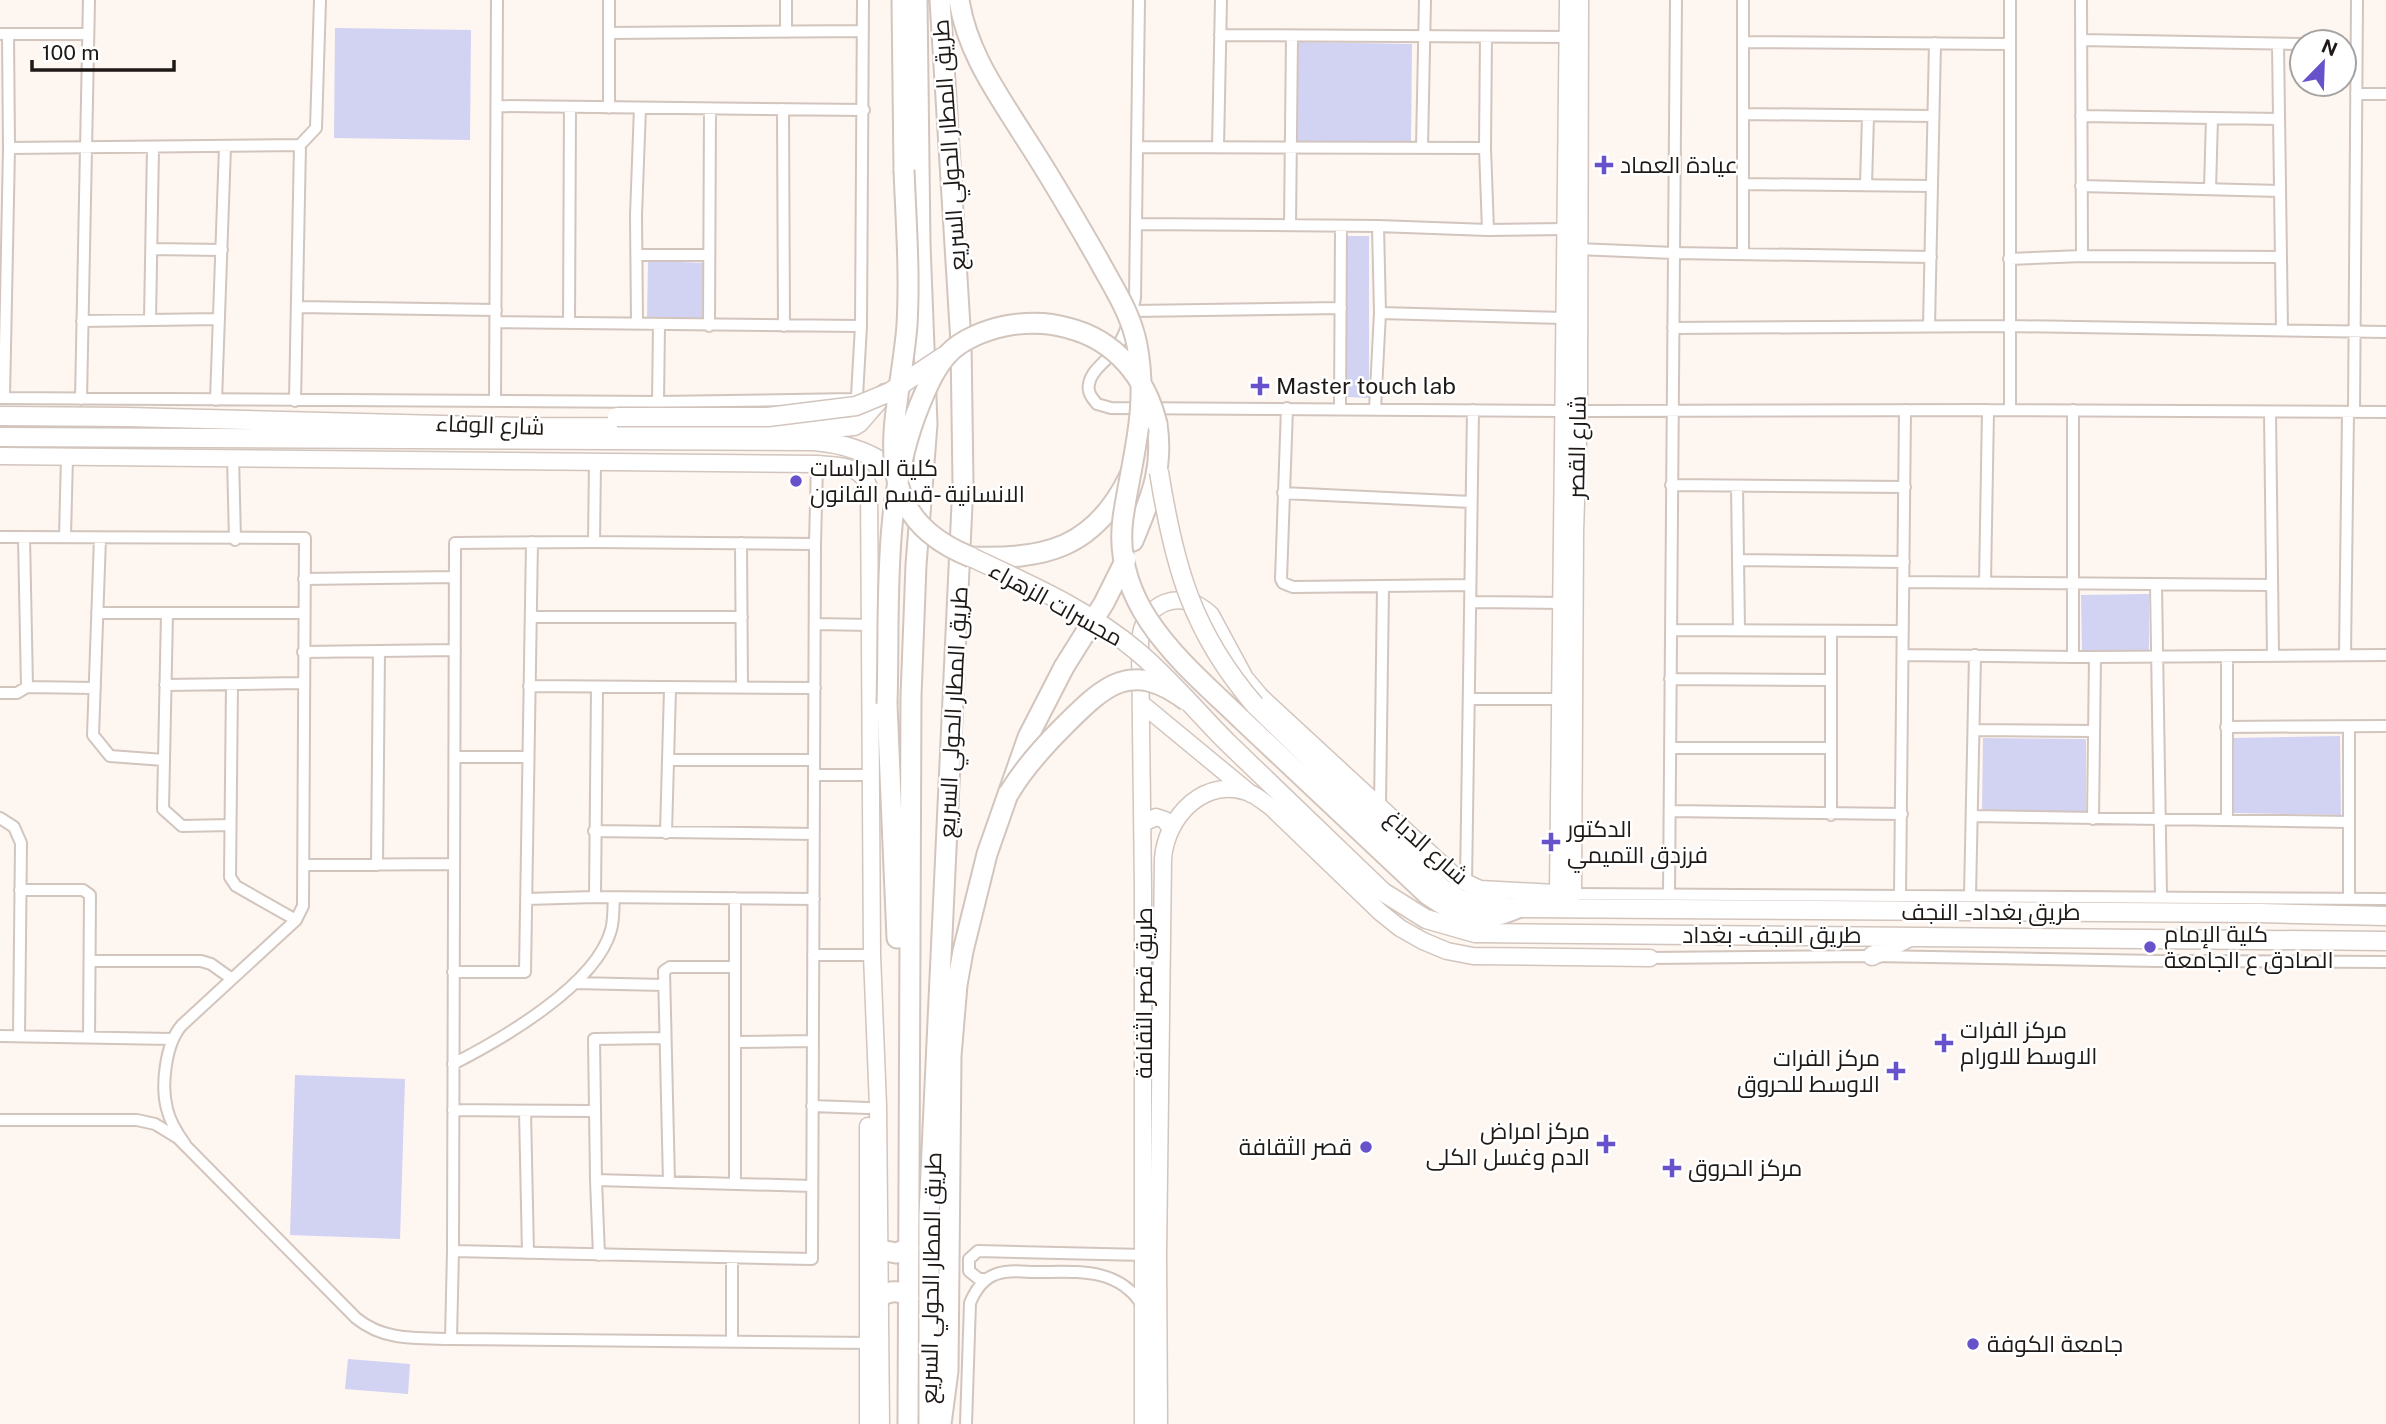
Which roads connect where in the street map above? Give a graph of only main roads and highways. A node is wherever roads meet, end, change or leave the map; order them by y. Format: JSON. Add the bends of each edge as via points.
{"nodes":[{"id":1,"x":902,"y":0,"type":"edge"},
{"id":2,"x":917,"y":0,"type":"edge"},
{"id":3,"x":940,"y":0,"type":"edge"},
{"id":4,"x":959,"y":0,"type":"edge"},
{"id":5,"x":925,"y":323,"type":"junction"},
{"id":6,"x":950,"y":352,"type":"junction"},
{"id":7,"x":1,"y":404,"type":"edge"},
{"id":8,"x":859,"y":423,"type":"junction"},
{"id":9,"x":477,"y":424,"type":"junction"},
{"id":10,"x":0,"y":437,"type":"edge"},
{"id":11,"x":357,"y":440,"type":"junction"},
{"id":12,"x":861,"y":450,"type":"junction"},
{"id":13,"x":1134,"y":466,"type":"junction"},
{"id":14,"x":1158,"y":472,"type":"junction"},
{"id":15,"x":897,"y":485,"type":"junction"},
{"id":16,"x":922,"y":499,"type":"junction"},
{"id":17,"x":971,"y":557,"type":"junction"},
{"id":18,"x":1187,"y":701,"type":"junction"},
{"id":19,"x":1248,"y":712,"type":"junction"},
{"id":20,"x":1228,"y":743,"type":"joint"},
{"id":21,"x":1009,"y":793,"type":"junction"},
{"id":22,"x":1518,"y":908,"type":"joint"},
{"id":23,"x":2366,"y":916,"type":"junction"},
{"id":24,"x":2386,"y":916,"type":"edge"},
{"id":25,"x":1912,"y":936,"type":"junction"},
{"id":26,"x":2365,"y":941,"type":"junction"},
{"id":27,"x":2386,"y":942,"type":"edge"},
{"id":28,"x":1872,"y":956,"type":"road end"},
{"id":29,"x":909,"y":1115,"type":"junction"},
{"id":30,"x":909,"y":1248,"type":"junction"},
{"id":31,"x":881,"y":1250,"type":"road end"},
{"id":32,"x":881,"y":1296,"type":"road end"},
{"id":33,"x":909,"y":1298,"type":"junction"},
{"id":34,"x":908,"y":1424,"type":"edge"},
{"id":35,"x":929,"y":1424,"type":"edge"},
{"id":36,"x":941,"y":1424,"type":"edge"}],
"edges":[{"from":1,"to":15,"type":"highway","bridge":true,"via":[[907,314],[892,440]]},
{"from":2,"to":5,"type":"highway","name":"طريق المطار الحولي السريع"},
{"from":3,"to":35,"type":"highway","name":"طريق المطار الحولي السريع","via":[[960,331],[963,472],[929,1214]]},
{"from":4,"to":13,"type":"highway","bridge":true,"via":[[986,77],[1056,185],[1132,324],[1142,389]]},
{"from":5,"to":8,"type":"main road","via":[[890,388]]},
{"from":5,"to":16,"type":"highway","name":"طريق المطار الحولي السريع","via":[[927,424]]},
{"from":6,"to":9,"type":"main road","bridge":true,"via":[[890,393],[831,411],[768,417],[506,415]]},
{"from":6,"to":14,"type":"highway","bridge":true,"via":[[983,332],[1029,323],[1075,329],[1104,342],[1133,369],[1149,395],[1160,440]]},
{"from":6,"to":29,"type":"highway","bridge":true,"via":[[925,391],[910,429],[892,527],[887,704],[902,1076]]},
{"from":7,"to":9,"type":"main road","name":"شارع الوفاء"},
{"from":8,"to":9,"type":"main road","name":"شارع الوفاء","via":[[831,428]]},
{"from":8,"to":12,"type":"main road","name":"شارع الوفاء","via":[[892,422],[905,437],[901,450],[890,458]]},
{"from":10,"to":11,"type":"main road","name":"شارع الوفاء"},
{"from":11,"to":12,"type":"main road","name":"شارع الوفاء","via":[[814,442]]},
{"from":11,"to":15,"type":"main road","via":[[394,448],[847,453],[873,464]]},
{"from":12,"to":16,"type":"main road","name":"شارع الوفاء","via":[[903,478]]},
{"from":13,"to":17,"type":"highway","bridge":true,"via":[[1107,513],[1077,540],[1024,556]]},
{"from":13,"to":19,"type":"highway","bridge":true,"via":[[1121,546],[1144,616],[1157,635]]},
{"from":14,"to":19,"type":"main road","bridge":true,"via":[[1187,596]]},
{"from":14,"to":21,"type":"highway","bridge":true,"via":[[1121,570],[1039,714]]},
{"from":15,"to":17,"type":"highway","bridge":true,"via":[[914,516],[934,538]]},
{"from":16,"to":29,"type":"highway","name":"طريق المطار الحولي السريع","via":[[911,696]]},
{"from":17,"to":18,"type":"main road","name":"مجسرات الزهراء","bridge":true,"via":[[1061,601],[1118,637]]},
{"from":18,"to":20,"type":"main road","name":"مجسرات الزهراء","bridge":true},
{"from":18,"to":21,"type":"highway","bridge":true,"via":[[1156,683],[1132,680],[1111,685],[1044,746]]},
{"from":19,"to":22,"type":"highway","via":[[1428,895],[1481,919]]},
{"from":20,"to":25,"type":"main road","name":"طريق النجف - بغداد","via":[[1384,892],[1411,912],[1442,926],[1492,935]]},
{"from":21,"to":36,"type":"highway","via":[[978,886],[954,1009],[948,1371]]},
{"from":22,"to":23,"type":"main road","name":"طريق بغداد - النجف","via":[[1596,910],[1681,900]]},
{"from":23,"to":24,"type":"main road","name":"طريق بغداد - النجف"},
{"from":23,"to":26,"type":"main road","via":[[2370,929]]},
{"from":25,"to":26,"type":"main road","name":"طريق النجف - بغداد"},
{"from":25,"to":28,"type":"main road"},
{"from":26,"to":27,"type":"main road","name":"طريق النجف - بغداد"},
{"from":29,"to":30,"type":"highway","name":"طريق المطار الحولي السريع"},
{"from":30,"to":31,"type":"highway","via":[[896,1253]]},
{"from":30,"to":33,"type":"highway","name":"طريق المطار الحولي السريع"},
{"from":32,"to":33,"type":"highway","via":[[894,1291]]},
{"from":33,"to":34,"type":"highway","name":"طريق المطار الحولي السريع"}]}
